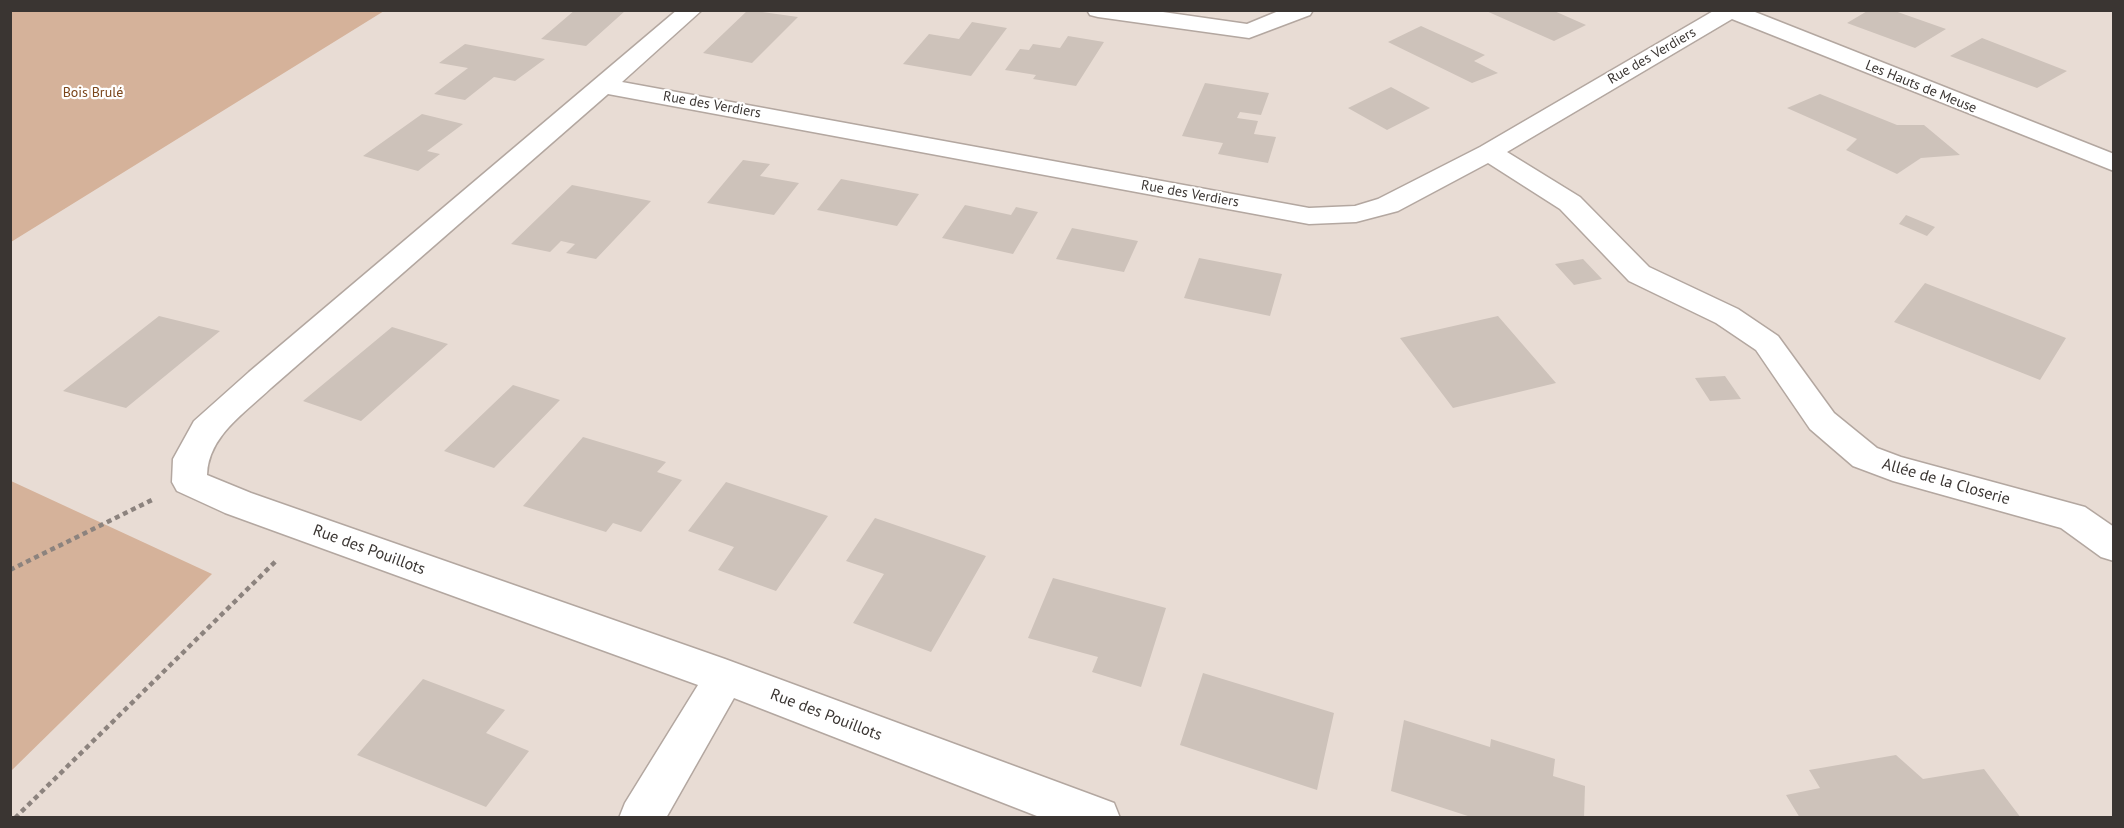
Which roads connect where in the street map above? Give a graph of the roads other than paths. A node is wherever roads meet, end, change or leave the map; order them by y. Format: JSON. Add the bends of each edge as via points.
{"nodes":[{"id":1,"x":691,"y":10,"type":"edge"},
{"id":2,"x":1098,"y":10,"type":"edge"},
{"id":3,"x":1302,"y":10,"type":"edge"},
{"id":4,"x":1730,"y":11,"type":"edge"},
{"id":5,"x":606,"y":86,"type":"junction"},
{"id":6,"x":1489,"y":152,"type":"junction"},
{"id":7,"x":2114,"y":163,"type":"edge"},
{"id":8,"x":2114,"y":547,"type":"edge"},
{"id":9,"x":725,"y":677,"type":"junction"},
{"id":10,"x":641,"y":818,"type":"edge"},
{"id":11,"x":1098,"y":818,"type":"edge"}],
"edges":[{"from":1,"to":5,"type":"street"},
{"from":2,"to":3,"type":"street","via":[[1249,31]]},
{"from":4,"to":6,"type":"street","name":"Rue des Verdiers"},
{"from":4,"to":7,"type":"street","name":"Les Hauts de Meuse"},
{"from":5,"to":6,"type":"street","name":"Rue des Verdiers","via":[[1309,216],[1356,214],[1388,205]]},
{"from":5,"to":9,"type":"street","name":"Rue des Pouillots","via":[[206,430],[190,459],[189,482]]},
{"from":6,"to":8,"type":"street","name":"Allée de la Closerie","via":[[1570,203],[1639,274],[1727,316],[1767,343],[1822,421],[1864,457],[2072,518]]},
{"from":9,"to":10,"type":"street"},
{"from":9,"to":11,"type":"street","name":"Rue des Pouillots"}]}
